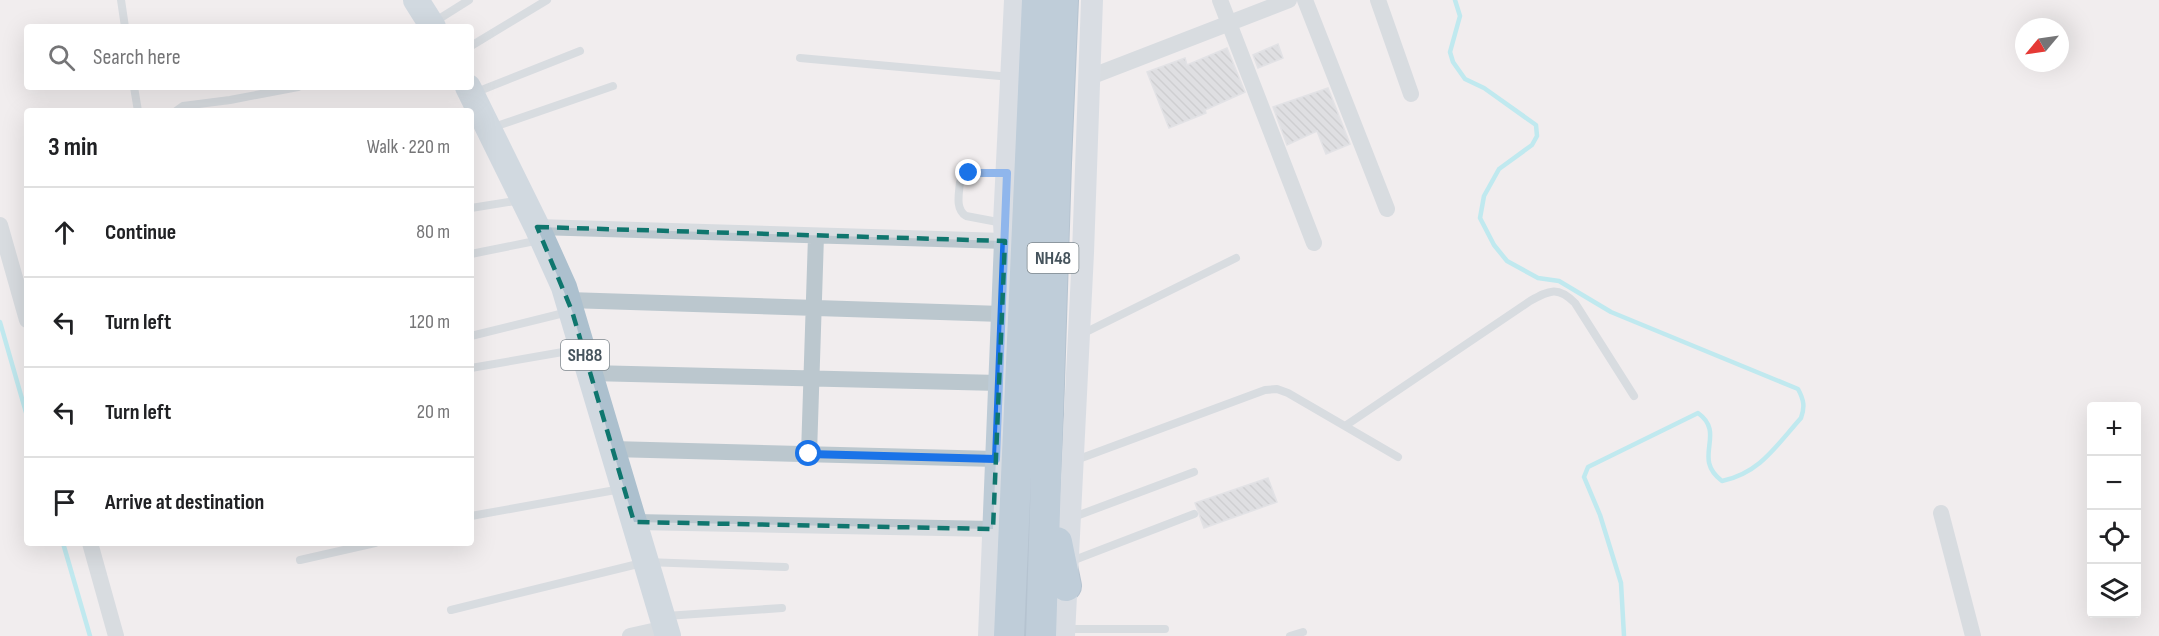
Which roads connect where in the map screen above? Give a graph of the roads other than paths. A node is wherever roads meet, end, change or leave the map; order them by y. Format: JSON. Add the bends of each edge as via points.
{"nodes":[{"id":1,"x":121,"y":0,"type":"edge"},
{"id":2,"x":416,"y":0,"type":"edge"},
{"id":3,"x":469,"y":0,"type":"edge"},
{"id":4,"x":547,"y":0,"type":"edge"},
{"id":5,"x":1015,"y":0,"type":"edge"},
{"id":6,"x":1037,"y":0,"type":"edge"},
{"id":7,"x":1063,"y":0,"type":"edge"},
{"id":8,"x":1092,"y":0,"type":"edge"},
{"id":9,"x":1220,"y":0,"type":"edge"},
{"id":10,"x":1289,"y":0,"type":"edge"},
{"id":11,"x":1305,"y":0,"type":"edge"},
{"id":12,"x":1378,"y":0,"type":"edge"},
{"id":13,"x":125,"y":24,"type":"edge"},
{"id":14,"x":431,"y":24,"type":"edge"},
{"id":15,"x":435,"y":24,"type":"edge"},
{"id":16,"x":1228,"y":24,"type":"junction"},
{"id":17,"x":474,"y":44,"type":"edge"},
{"id":18,"x":580,"y":51,"type":"dead end"},
{"id":19,"x":800,"y":58,"type":"dead end"},
{"id":20,"x":1090,"y":76,"type":"junction"},
{"id":21,"x":1012,"y":77,"type":"junction"},
{"id":22,"x":613,"y":86,"type":"dead end"},
{"id":23,"x":134,"y":90,"type":"edge"},
{"id":24,"x":282,"y":90,"type":"edge"},
{"id":25,"x":1411,"y":94,"type":"dead end"},
{"id":26,"x":230,"y":100,"type":"junction"},
{"id":27,"x":476,"y":107,"type":"edge"},
{"id":28,"x":138,"y":108,"type":"edge"},
{"id":29,"x":180,"y":108,"type":"edge"},
{"id":30,"x":231,"y":108,"type":"edge"},
{"id":31,"x":1007,"y":173,"type":"junction"},
{"id":32,"x":524,"y":200,"type":"junction"},
{"id":33,"x":474,"y":208,"type":"edge"},
{"id":34,"x":1387,"y":209,"type":"dead end"},
{"id":35,"x":0,"y":225,"type":"edge"},
{"id":36,"x":1004,"y":232,"type":"junction"},
{"id":37,"x":540,"y":233,"type":"junction"},
{"id":38,"x":816,"y":236,"type":"junction"},
{"id":39,"x":1314,"y":243,"type":"dead end"},
{"id":40,"x":474,"y":253,"type":"edge"},
{"id":41,"x":1236,"y":258,"type":"dead end"},
{"id":42,"x":570,"y":306,"type":"junction"},
{"id":43,"x":814,"y":308,"type":"junction"},
{"id":44,"x":24,"y":309,"type":"edge"},
{"id":45,"x":1002,"y":314,"type":"junction"},
{"id":46,"x":474,"y":335,"type":"edge"},
{"id":47,"x":1079,"y":335,"type":"junction"},
{"id":48,"x":583,"y":348,"type":"junction"},
{"id":49,"x":474,"y":367,"type":"edge"},
{"id":50,"x":590,"y":373,"type":"junction"},
{"id":51,"x":811,"y":378,"type":"junction"},
{"id":52,"x":999,"y":383,"type":"junction"},
{"id":53,"x":1634,"y":396,"type":"dead end"},
{"id":54,"x":1345,"y":426,"type":"junction"},
{"id":55,"x":612,"y":449,"type":"junction"},
{"id":56,"x":809,"y":454,"type":"junction"},
{"id":57,"x":1398,"y":457,"type":"dead end"},
{"id":58,"x":1072,"y":462,"type":"junction"},
{"id":59,"x":1006,"y":470,"type":"junction"},
{"id":60,"x":1194,"y":472,"type":"dead end"},
{"id":61,"x":624,"y":489,"type":"junction"},
{"id":62,"x":1047,"y":489,"type":"junction"},
{"id":63,"x":1941,"y":513,"type":"dead end"},
{"id":64,"x":1194,"y":514,"type":"dead end"},
{"id":65,"x":474,"y":515,"type":"edge"},
{"id":66,"x":1069,"y":519,"type":"junction"},
{"id":67,"x":634,"y":522,"type":"junction"},
{"id":68,"x":993,"y":534,"type":"junction"},
{"id":69,"x":91,"y":546,"type":"edge"},
{"id":70,"x":362,"y":546,"type":"edge"},
{"id":71,"x":300,"y":560,"type":"dead end"},
{"id":72,"x":646,"y":562,"type":"junction"},
{"id":73,"x":785,"y":567,"type":"dead end"},
{"id":74,"x":1067,"y":574,"type":"junction"},
{"id":75,"x":782,"y":608,"type":"dead end"},
{"id":76,"x":452,"y":610,"type":"dead end"},
{"id":77,"x":665,"y":627,"type":"edge"},
{"id":78,"x":1165,"y":629,"type":"dead end"},
{"id":79,"x":1303,"y":632,"type":"dead end"},
{"id":80,"x":1057,"y":634,"type":"edge"},
{"id":81,"x":116,"y":636,"type":"edge"},
{"id":82,"x":630,"y":636,"type":"edge"},
{"id":83,"x":989,"y":636,"type":"edge"},
{"id":84,"x":1009,"y":636,"type":"edge"},
{"id":85,"x":1290,"y":636,"type":"edge"},
{"id":86,"x":1973,"y":636,"type":"edge"}],
"edges":[{"from":1,"to":13,"type":"lane"},
{"from":2,"to":14,"type":"main road"},
{"from":3,"to":15,"type":"lane"},
{"from":4,"to":17,"type":"lane"},
{"from":5,"to":21,"type":"street"},
{"from":6,"to":59,"type":"highway","number":"NH48"},
{"from":7,"to":62,"type":"highway","number":"NH48"},
{"from":8,"to":20,"type":"street"},
{"from":9,"to":16,"type":"street"},
{"from":10,"to":16,"type":"street"},
{"from":11,"to":34,"type":"street"},
{"from":12,"to":25,"type":"street"},
{"from":16,"to":20,"type":"street"},
{"from":16,"to":39,"type":"street"},
{"from":18,"to":27,"type":"lane"},
{"from":19,"to":21,"type":"lane"},
{"from":20,"to":47,"type":"street"},
{"from":21,"to":31,"type":"street"},
{"from":22,"to":27,"type":"lane"},
{"from":23,"to":28,"type":"lane"},
{"from":24,"to":26,"type":"lane"},
{"from":26,"to":29,"type":"lane"},
{"from":26,"to":30,"type":"lane"},
{"from":27,"to":32,"type":"main road","number":"SH88"},
{"from":31,"to":36,"type":"street"},
{"from":31,"to":36,"type":"lane","via":[[969,173],[960,182],[962,214]]},
{"from":32,"to":33,"type":"lane"},
{"from":32,"to":37,"type":"main road","number":"SH88"},
{"from":35,"to":44,"type":"street"},
{"from":36,"to":38,"type":"street"},
{"from":36,"to":45,"type":"street"},
{"from":37,"to":38,"type":"street"},
{"from":37,"to":40,"type":"lane"},
{"from":37,"to":42,"type":"main road","number":"SH88"},
{"from":38,"to":43,"type":"street"},
{"from":41,"to":47,"type":"lane"},
{"from":42,"to":43,"type":"street"},
{"from":42,"to":46,"type":"lane"},
{"from":42,"to":48,"type":"main road","number":"SH88"},
{"from":43,"to":45,"type":"street"},
{"from":43,"to":51,"type":"street"},
{"from":45,"to":52,"type":"street"},
{"from":47,"to":58,"type":"street"},
{"from":48,"to":49,"type":"lane"},
{"from":48,"to":50,"type":"main road","number":"SH88"},
{"from":50,"to":51,"type":"street"},
{"from":50,"to":55,"type":"main road","number":"SH88"},
{"from":51,"to":52,"type":"street"},
{"from":51,"to":56,"type":"street"},
{"from":52,"to":59,"type":"street"},
{"from":53,"to":54,"type":"lane","via":[[1575,303],[1566,294],[1555,291],[1530,301]]},
{"from":54,"to":57,"type":"lane"},
{"from":54,"to":58,"type":"lane","via":[[1288,393],[1265,390]]},
{"from":55,"to":56,"type":"street"},
{"from":55,"to":61,"type":"main road","number":"SH88"},
{"from":56,"to":59,"type":"street"},
{"from":58,"to":66,"type":"street"},
{"from":59,"to":68,"type":"highway"},
{"from":59,"to":84,"type":"highway","number":"NH48"},
{"from":60,"to":66,"type":"lane"},
{"from":61,"to":65,"type":"lane"},
{"from":61,"to":67,"type":"main road","number":"SH88"},
{"from":62,"to":74,"type":"highway"},
{"from":62,"to":80,"type":"highway","number":"NH48"},
{"from":63,"to":86,"type":"street"},
{"from":64,"to":74,"type":"lane"},
{"from":66,"to":74,"type":"street"},
{"from":67,"to":68,"type":"street"},
{"from":67,"to":72,"type":"main road","number":"SH88"},
{"from":68,"to":83,"type":"street"},
{"from":69,"to":81,"type":"street"},
{"from":70,"to":71,"type":"lane"},
{"from":72,"to":73,"type":"lane"},
{"from":72,"to":76,"type":"lane"},
{"from":72,"to":77,"type":"main road","number":"SH88"},
{"from":74,"to":80,"type":"street"},
{"from":75,"to":77,"type":"lane"},
{"from":77,"to":82,"type":"street"},
{"from":78,"to":80,"type":"lane"},
{"from":79,"to":85,"type":"lane"}]}
